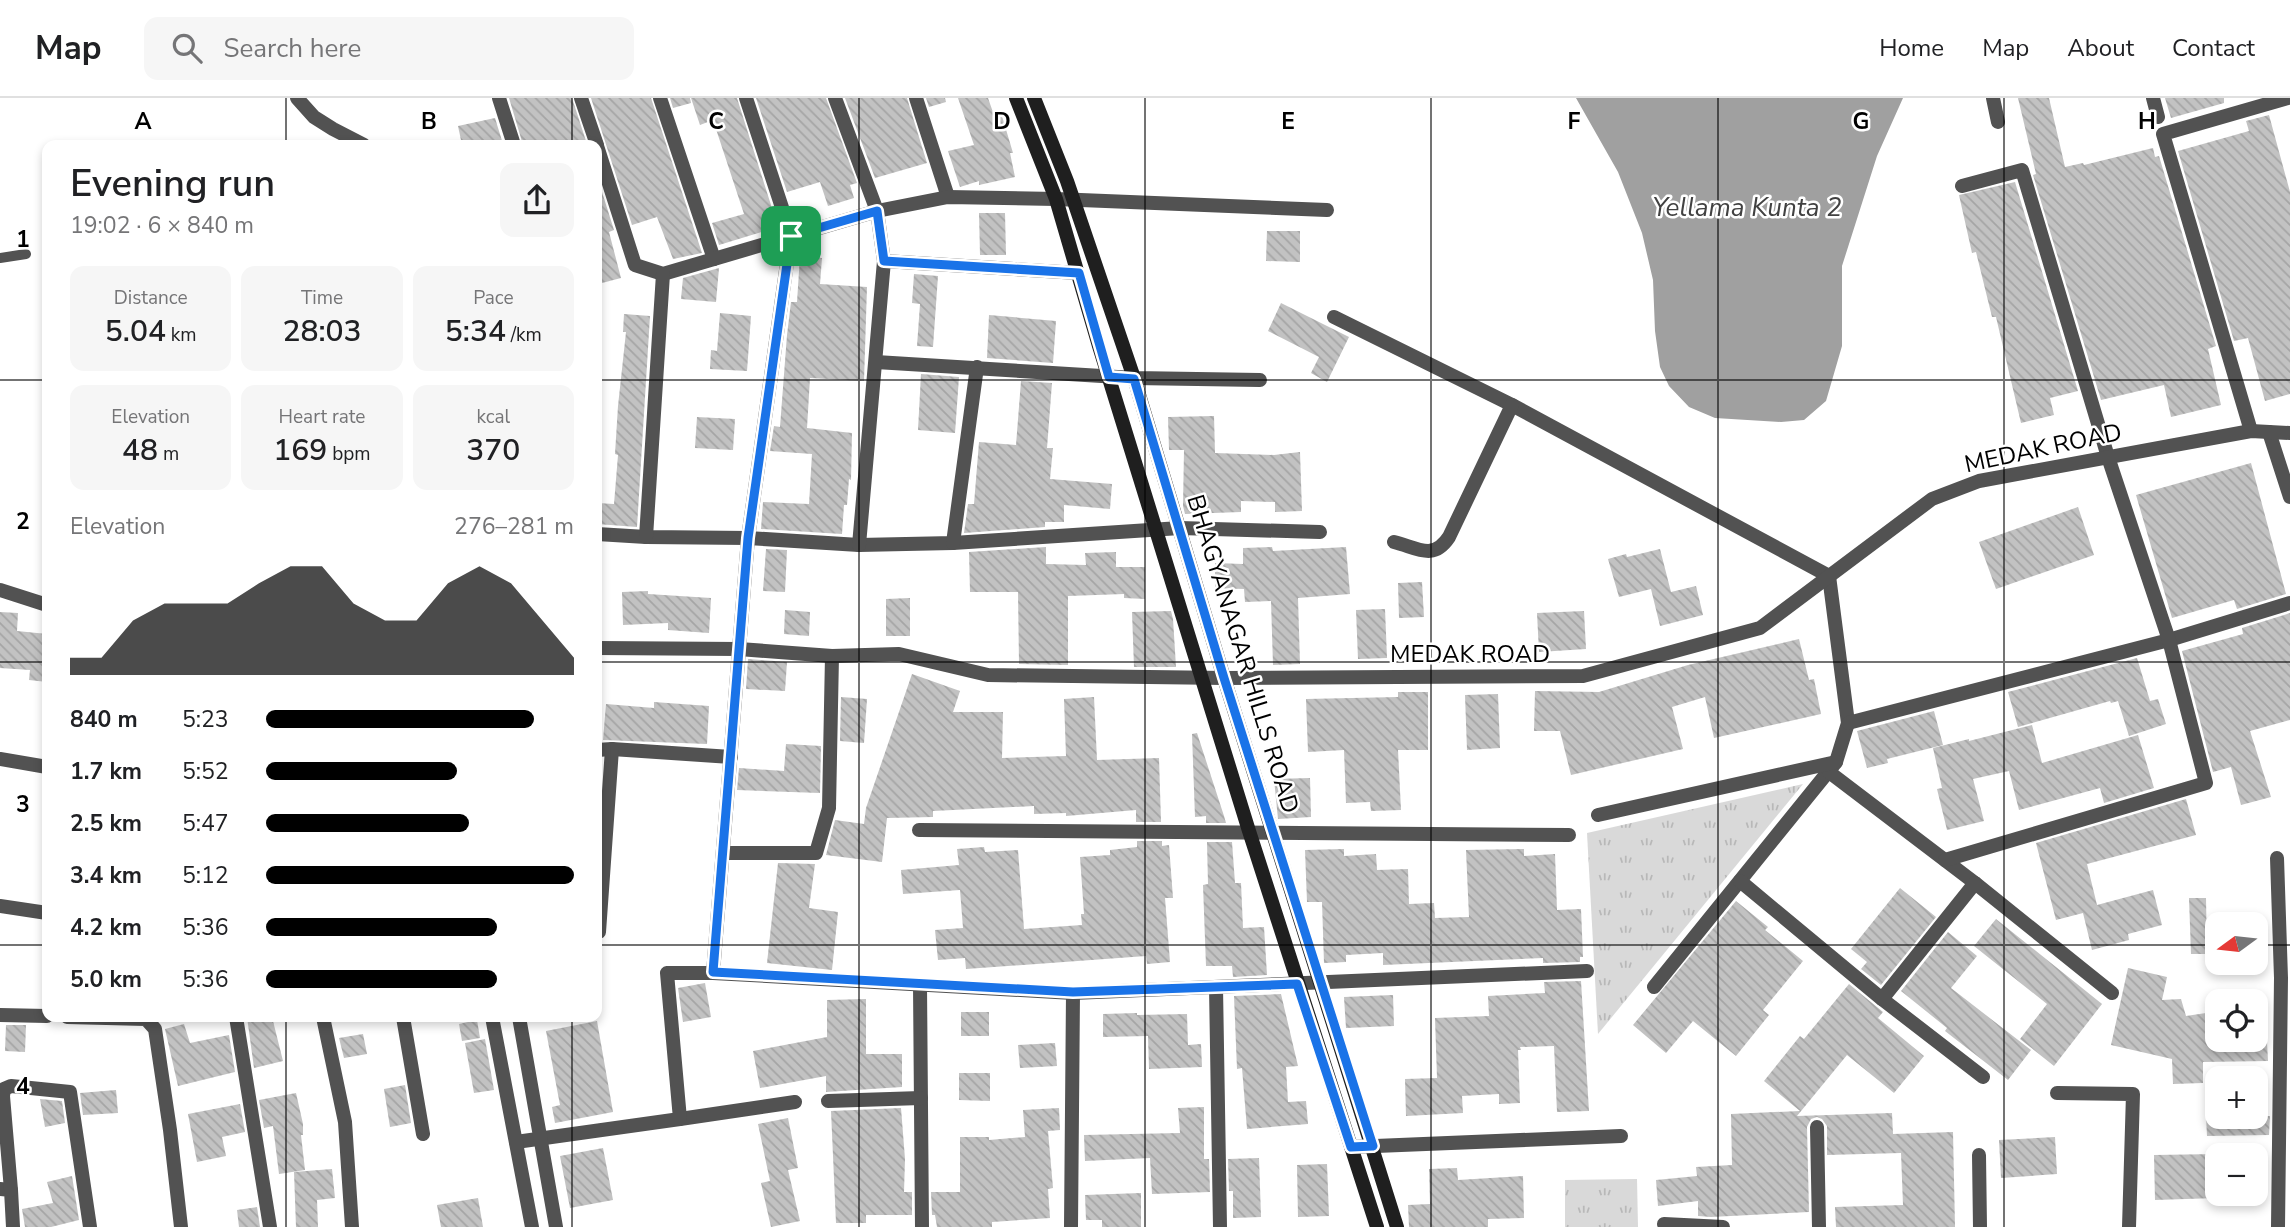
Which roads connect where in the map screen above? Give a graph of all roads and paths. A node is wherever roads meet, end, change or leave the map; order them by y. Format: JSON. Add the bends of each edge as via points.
{"nodes":[{"id":1,"x":499,"y":98,"type":"edge"},
{"id":2,"x":582,"y":98,"type":"edge"},
{"id":3,"x":660,"y":98,"type":"edge"},
{"id":4,"x":746,"y":98,"type":"edge"},
{"id":5,"x":835,"y":98,"type":"edge"},
{"id":6,"x":916,"y":98,"type":"edge"},
{"id":7,"x":1016,"y":98,"type":"edge"},
{"id":8,"x":1034,"y":98,"type":"edge"},
{"id":9,"x":1993,"y":98,"type":"edge"},
{"id":10,"x":2153,"y":98,"type":"edge"},
{"id":11,"x":2288,"y":98,"type":"edge"},
{"id":12,"x":299,"y":99,"type":"edge"},
{"id":13,"x":2158,"y":117,"type":"dead end"},
{"id":14,"x":1998,"y":122,"type":"dead end"},
{"id":15,"x":354,"y":140,"type":"edge"},
{"id":16,"x":512,"y":140,"type":"edge"},
{"id":17,"x":595,"y":140,"type":"edge"},
{"id":18,"x":602,"y":162,"type":"edge"},
{"id":19,"x":1962,"y":186,"type":"dead end"},
{"id":20,"x":948,"y":197,"type":"junction"},
{"id":21,"x":1056,"y":199,"type":"junction"},
{"id":22,"x":1073,"y":200,"type":"junction"},
{"id":23,"x":1327,"y":210,"type":"dead end"},
{"id":24,"x":877,"y":211,"type":"junction"},
{"id":25,"x":791,"y":236,"type":"junction"},
{"id":26,"x":26,"y":254,"type":"dead end"},
{"id":27,"x":0,"y":258,"type":"edge"},
{"id":28,"x":714,"y":259,"type":"junction"},
{"id":29,"x":884,"y":261,"type":"junction"},
{"id":30,"x":1079,"y":273,"type":"junction"},
{"id":31,"x":663,"y":274,"type":"junction"},
{"id":32,"x":1334,"y":317,"type":"dead end"},
{"id":33,"x":876,"y":362,"type":"junction"},
{"id":34,"x":977,"y":368,"type":"junction"},
{"id":35,"x":1109,"y":377,"type":"junction"},
{"id":36,"x":1134,"y":379,"type":"junction"},
{"id":37,"x":1260,"y":380,"type":"dead end"},
{"id":38,"x":1512,"y":405,"type":"junction"},
{"id":39,"x":2250,"y":431,"type":"junction"},
{"id":40,"x":2269,"y":432,"type":"junction"},
{"id":41,"x":2290,"y":433,"type":"edge"},
{"id":42,"x":2108,"y":457,"type":"junction"},
{"id":43,"x":2290,"y":497,"type":"edge"},
{"id":44,"x":1180,"y":528,"type":"junction"},
{"id":45,"x":1156,"y":530,"type":"junction"},
{"id":46,"x":1321,"y":532,"type":"dead end"},
{"id":47,"x":602,"y":534,"type":"edge"},
{"id":48,"x":646,"y":537,"type":"junction"},
{"id":49,"x":748,"y":538,"type":"junction"},
{"id":50,"x":1394,"y":542,"type":"dead end"},
{"id":51,"x":953,"y":543,"type":"junction"},
{"id":52,"x":859,"y":545,"type":"junction"},
{"id":53,"x":1829,"y":576,"type":"junction"},
{"id":54,"x":0,"y":590,"type":"edge"},
{"id":55,"x":2290,"y":603,"type":"edge"},
{"id":56,"x":42,"y":604,"type":"edge"},
{"id":57,"x":2169,"y":640,"type":"junction"},
{"id":58,"x":602,"y":648,"type":"edge"},
{"id":59,"x":739,"y":649,"type":"junction"},
{"id":60,"x":832,"y":656,"type":"junction"},
{"id":61,"x":1201,"y":678,"type":"junction"},
{"id":62,"x":1224,"y":678,"type":"junction"},
{"id":63,"x":1848,"y":723,"type":"junction"},
{"id":64,"x":604,"y":750,"type":"edge"},
{"id":65,"x":732,"y":757,"type":"junction"},
{"id":66,"x":0,"y":759,"type":"edge"},
{"id":67,"x":42,"y":767,"type":"edge"},
{"id":68,"x":1833,"y":767,"type":"junction"},
{"id":69,"x":1598,"y":815,"type":"dead end"},
{"id":70,"x":602,"y":823,"type":"edge"},
{"id":71,"x":919,"y":830,"type":"dead end"},
{"id":72,"x":1249,"y":831,"type":"junction"},
{"id":73,"x":1274,"y":832,"type":"junction"},
{"id":74,"x":1569,"y":835,"type":"dead end"},
{"id":75,"x":723,"y":853,"type":"junction"},
{"id":76,"x":2283,"y":858,"type":"edge"},
{"id":77,"x":1945,"y":860,"type":"junction"},
{"id":78,"x":1741,"y":881,"type":"junction"},
{"id":79,"x":1975,"y":883,"type":"junction"},
{"id":80,"x":0,"y":906,"type":"edge"},
{"id":81,"x":42,"y":912,"type":"edge"},
{"id":82,"x":1587,"y":971,"type":"dead end"},
{"id":83,"x":713,"y":972,"type":"junction"},
{"id":84,"x":2286,"y":978,"type":"edge"},
{"id":85,"x":1320,"y":983,"type":"junction"},
{"id":86,"x":1297,"y":984,"type":"junction"},
{"id":87,"x":920,"y":985,"type":"junction"},
{"id":88,"x":1216,"y":987,"type":"junction"},
{"id":89,"x":1654,"y":987,"type":"dead end"},
{"id":90,"x":1073,"y":992,"type":"junction"},
{"id":91,"x":2112,"y":993,"type":"dead end"},
{"id":92,"x":1882,"y":999,"type":"junction"},
{"id":93,"x":0,"y":1014,"type":"edge"},
{"id":94,"x":42,"y":1016,"type":"edge"},
{"id":95,"x":149,"y":1022,"type":"edge"},
{"id":96,"x":237,"y":1022,"type":"edge"},
{"id":97,"x":324,"y":1022,"type":"edge"},
{"id":98,"x":404,"y":1022,"type":"edge"},
{"id":99,"x":493,"y":1022,"type":"edge"},
{"id":100,"x":520,"y":1022,"type":"edge"},
{"id":101,"x":1983,"y":1077,"type":"dead end"},
{"id":102,"x":2057,"y":1093,"type":"dead end"},
{"id":103,"x":921,"y":1098,"type":"junction"},
{"id":104,"x":828,"y":1101,"type":"dead end"},
{"id":105,"x":795,"y":1102,"type":"dead end"},
{"id":106,"x":680,"y":1119,"type":"junction"},
{"id":107,"x":1817,"y":1127,"type":"dead end"},
{"id":108,"x":423,"y":1134,"type":"dead end"},
{"id":109,"x":1621,"y":1136,"type":"dead end"},
{"id":110,"x":541,"y":1139,"type":"junction"},
{"id":111,"x":516,"y":1142,"type":"junction"},
{"id":112,"x":1373,"y":1146,"type":"junction"},
{"id":113,"x":1351,"y":1147,"type":"junction"},
{"id":114,"x":1979,"y":1155,"type":"dead end"},
{"id":115,"x":6,"y":1189,"type":"edge"},
{"id":116,"x":1664,"y":1224,"type":"dead end"},
{"id":117,"x":13,"y":1227,"type":"edge"},
{"id":118,"x":90,"y":1227,"type":"edge"},
{"id":119,"x":181,"y":1227,"type":"edge"},
{"id":120,"x":270,"y":1227,"type":"edge"},
{"id":121,"x":352,"y":1227,"type":"edge"},
{"id":122,"x":532,"y":1227,"type":"edge"},
{"id":123,"x":556,"y":1227,"type":"edge"},
{"id":124,"x":922,"y":1227,"type":"edge"},
{"id":125,"x":1071,"y":1227,"type":"edge"},
{"id":126,"x":1220,"y":1227,"type":"edge"},
{"id":127,"x":1377,"y":1227,"type":"edge"},
{"id":128,"x":1397,"y":1227,"type":"edge"},
{"id":129,"x":1723,"y":1227,"type":"edge"},
{"id":130,"x":1819,"y":1227,"type":"edge"},
{"id":131,"x":1980,"y":1227,"type":"edge"},
{"id":132,"x":2129,"y":1227,"type":"edge"},
{"id":133,"x":2278,"y":1227,"type":"edge"}],
"edges":[{"from":1,"to":16,"type":"street"},
{"from":2,"to":17,"type":"street"},
{"from":3,"to":28,"type":"street"},
{"from":4,"to":25,"type":"street"},
{"from":5,"to":24,"type":"street"},
{"from":6,"to":20,"type":"street"},
{"from":7,"to":21,"type":"main road","name":"BHAGYANAGAR HILLS ROAD"},
{"from":8,"to":22,"type":"main road","name":"BHAGYANAGAR HILLS ROAD"},
{"from":9,"to":14,"type":"street"},
{"from":10,"to":13,"type":"street"},
{"from":11,"to":39,"type":"street","via":[[2163,134]]},
{"from":12,"to":15,"type":"street","via":[[314,117]]},
{"from":18,"to":31,"type":"street","via":[[635,265]]},
{"from":19,"to":42,"type":"street","via":[[2022,170]]},
{"from":20,"to":21,"type":"street"},
{"from":20,"to":24,"type":"street"},
{"from":21,"to":22,"type":"street"},
{"from":21,"to":30,"type":"main road","name":"BHAGYANAGAR HILLS ROAD"},
{"from":22,"to":23,"type":"street"},
{"from":22,"to":36,"type":"main road","name":"BHAGYANAGAR HILLS ROAD"},
{"from":24,"to":25,"type":"street"},
{"from":24,"to":29,"type":"street"},
{"from":25,"to":28,"type":"street"},
{"from":25,"to":49,"type":"street"},
{"from":26,"to":27,"type":"lane"},
{"from":28,"to":31,"type":"street"},
{"from":29,"to":30,"type":"street"},
{"from":29,"to":33,"type":"street"},
{"from":30,"to":35,"type":"main road","name":"BHAGYANAGAR HILLS ROAD"},
{"from":31,"to":48,"type":"street"},
{"from":32,"to":38,"type":"street"},
{"from":33,"to":34,"type":"street"},
{"from":33,"to":52,"type":"street"},
{"from":34,"to":35,"type":"street"},
{"from":34,"to":51,"type":"street"},
{"from":35,"to":36,"type":"street"},
{"from":35,"to":45,"type":"main road","name":"BHAGYANAGAR HILLS ROAD"},
{"from":36,"to":37,"type":"street"},
{"from":36,"to":44,"type":"main road","name":"BHAGYANAGAR HILLS ROAD"},
{"from":38,"to":50,"type":"street","via":[[1441,548],[1433,552]]},
{"from":38,"to":53,"type":"street"},
{"from":39,"to":40,"type":"street","name":"MEDAK ROAD"},
{"from":39,"to":42,"type":"street","name":"MEDAK ROAD"},
{"from":40,"to":41,"type":"street","name":"MEDAK ROAD"},
{"from":40,"to":43,"type":"street"},
{"from":42,"to":53,"type":"street","name":"MEDAK ROAD","via":[[1979,481],[1932,499]]},
{"from":42,"to":57,"type":"street"},
{"from":44,"to":45,"type":"street"},
{"from":44,"to":46,"type":"street"},
{"from":44,"to":62,"type":"main road","name":"BHAGYANAGAR HILLS ROAD"},
{"from":45,"to":51,"type":"street"},
{"from":45,"to":61,"type":"main road","name":"BHAGYANAGAR HILLS ROAD"},
{"from":47,"to":48,"type":"street"},
{"from":48,"to":49,"type":"street"},
{"from":49,"to":52,"type":"street"},
{"from":49,"to":59,"type":"street"},
{"from":51,"to":52,"type":"street"},
{"from":53,"to":62,"type":"street","name":"MEDAK ROAD","via":[[1760,628],[1583,676]]},
{"from":53,"to":63,"type":"street"},
{"from":54,"to":56,"type":"street"},
{"from":55,"to":57,"type":"street"},
{"from":57,"to":63,"type":"street"},
{"from":57,"to":77,"type":"street","via":[[2206,783]]},
{"from":58,"to":59,"type":"street","name":"MEDAK ROAD"},
{"from":59,"to":60,"type":"street","name":"MEDAK ROAD"},
{"from":59,"to":65,"type":"street"},
{"from":60,"to":61,"type":"street","name":"MEDAK ROAD","via":[[899,654],[988,675]]},
{"from":60,"to":75,"type":"street","via":[[829,808],[816,853]]},
{"from":61,"to":62,"type":"street","name":"MEDAK ROAD"},
{"from":61,"to":72,"type":"main road","name":"BHAGYANAGAR HILLS ROAD"},
{"from":62,"to":73,"type":"main road","name":"BHAGYANAGAR HILLS ROAD"},
{"from":63,"to":68,"type":"street"},
{"from":64,"to":65,"type":"street"},
{"from":64,"to":70,"type":"street"},
{"from":65,"to":75,"type":"street"},
{"from":66,"to":67,"type":"street"},
{"from":68,"to":69,"type":"street"},
{"from":68,"to":77,"type":"street"},
{"from":68,"to":78,"type":"street"},
{"from":71,"to":72,"type":"street"},
{"from":72,"to":73,"type":"street"},
{"from":72,"to":86,"type":"main road","name":"BHAGYANAGAR HILLS ROAD"},
{"from":73,"to":74,"type":"street"},
{"from":73,"to":85,"type":"main road","name":"BHAGYANAGAR HILLS ROAD"},
{"from":75,"to":83,"type":"street"},
{"from":76,"to":84,"type":"street"},
{"from":77,"to":79,"type":"street"},
{"from":78,"to":89,"type":"street"},
{"from":78,"to":92,"type":"street"},
{"from":79,"to":91,"type":"street"},
{"from":79,"to":92,"type":"street"},
{"from":80,"to":81,"type":"street"},
{"from":82,"to":85,"type":"street"},
{"from":83,"to":87,"type":"street"},
{"from":83,"to":106,"type":"street","via":[[667,973]]},
{"from":84,"to":133,"type":"street"},
{"from":85,"to":86,"type":"street"},
{"from":85,"to":112,"type":"main road","name":"BHAGYANAGAR HILLS ROAD"},
{"from":86,"to":88,"type":"street"},
{"from":86,"to":113,"type":"main road","name":"BHAGYANAGAR HILLS ROAD"},
{"from":87,"to":90,"type":"street"},
{"from":87,"to":103,"type":"street"},
{"from":88,"to":90,"type":"street"},
{"from":88,"to":126,"type":"street"},
{"from":90,"to":125,"type":"street"},
{"from":92,"to":101,"type":"street"},
{"from":93,"to":94,"type":"street"},
{"from":95,"to":119,"type":"street","via":[[155,1029]]},
{"from":96,"to":120,"type":"street"},
{"from":97,"to":121,"type":"street","via":[[345,1122]]},
{"from":98,"to":108,"type":"street"},
{"from":99,"to":111,"type":"street"},
{"from":100,"to":110,"type":"street"},
{"from":102,"to":132,"type":"street","via":[[2133,1094]]},
{"from":103,"to":104,"type":"street"},
{"from":103,"to":124,"type":"street"},
{"from":105,"to":106,"type":"street"},
{"from":106,"to":110,"type":"street"},
{"from":107,"to":130,"type":"street"},
{"from":109,"to":112,"type":"street"},
{"from":110,"to":111,"type":"street"},
{"from":110,"to":123,"type":"street"},
{"from":111,"to":122,"type":"street"},
{"from":112,"to":113,"type":"street"},
{"from":112,"to":128,"type":"main road","name":"BHAGYANAGAR HILLS ROAD"},
{"from":113,"to":127,"type":"main road","name":"BHAGYANAGAR HILLS ROAD"},
{"from":114,"to":131,"type":"street"},
{"from":115,"to":117,"type":"street"},
{"from":115,"to":118,"type":"street","via":[[4,1089],[71,1091]]},
{"from":116,"to":129,"type":"street"}]}
